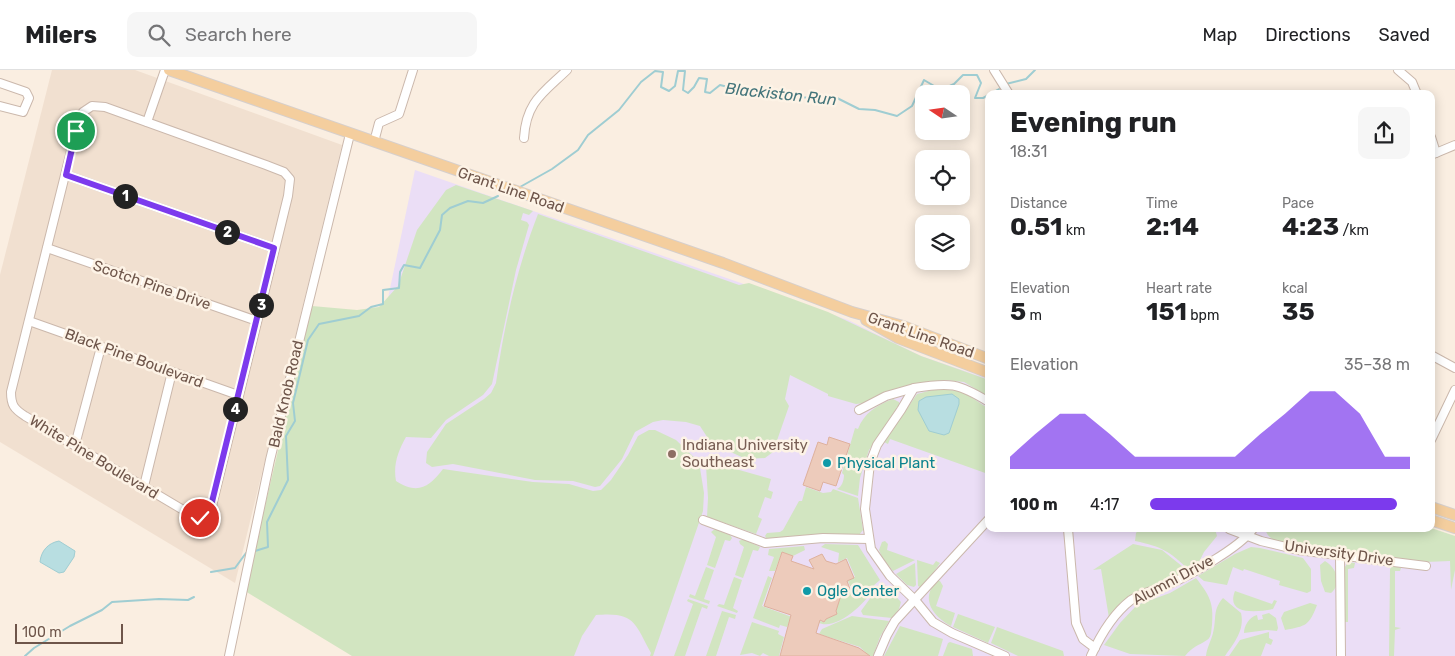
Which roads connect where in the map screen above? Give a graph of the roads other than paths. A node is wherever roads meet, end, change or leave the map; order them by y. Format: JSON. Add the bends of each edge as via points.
{"nodes":[{"id":1,"x":165,"y":70,"type":"edge"},
{"id":2,"x":169,"y":70,"type":"edge"},
{"id":3,"x":413,"y":70,"type":"edge"},
{"id":4,"x":567,"y":70,"type":"edge"},
{"id":5,"x":994,"y":70,"type":"edge"},
{"id":6,"x":1398,"y":70,"type":"edge"},
{"id":7,"x":0,"y":83,"type":"edge"},
{"id":8,"x":1006,"y":90,"type":"edge"},
{"id":9,"x":1416,"y":90,"type":"edge"},
{"id":10,"x":0,"y":106,"type":"edge"},
{"id":11,"x":147,"y":122,"type":"junction"},
{"id":12,"x":350,"y":134,"type":"junction"},
{"id":13,"x":524,"y":138,"type":"dead end"},
{"id":14,"x":374,"y":142,"type":"junction"},
{"id":15,"x":1455,"y":145,"type":"edge"},
{"id":16,"x":1435,"y":154,"type":"edge"},
{"id":17,"x":66,"y":175,"type":"junction"},
{"id":18,"x":47,"y":248,"type":"junction"},
{"id":19,"x":274,"y":248,"type":"junction"},
{"id":20,"x":852,"y":312,"type":"junction"},
{"id":21,"x":29,"y":321,"type":"junction"},
{"id":22,"x":257,"y":321,"type":"junction"},
{"id":23,"x":101,"y":347,"type":"junction"},
{"id":24,"x":985,"y":357,"type":"edge"},
{"id":25,"x":1435,"y":357,"type":"edge"},
{"id":26,"x":1455,"y":368,"type":"edge"},
{"id":27,"x":985,"y":371,"type":"edge"},
{"id":28,"x":172,"y":372,"type":"junction"},
{"id":29,"x":914,"y":388,"type":"junction"},
{"id":30,"x":1455,"y":390,"type":"edge"},
{"id":31,"x":238,"y":395,"type":"junction"},
{"id":32,"x":985,"y":400,"type":"edge"},
{"id":33,"x":860,"y":410,"type":"dead end"},
{"id":34,"x":1435,"y":432,"type":"edge"},
{"id":35,"x":75,"y":445,"type":"junction"},
{"id":36,"x":144,"y":486,"type":"junction"},
{"id":37,"x":1435,"y":508,"type":"edge"},
{"id":38,"x":1455,"y":515,"type":"edge"},
{"id":39,"x":702,"y":520,"type":"dead end"},
{"id":40,"x":1435,"y":521,"type":"edge"},
{"id":41,"x":985,"y":523,"type":"edge"},
{"id":42,"x":1455,"y":528,"type":"edge"},
{"id":43,"x":1068,"y":532,"type":"edge"},
{"id":44,"x":1235,"y":532,"type":"edge"},
{"id":45,"x":1250,"y":532,"type":"edge"},
{"id":46,"x":1246,"y":537,"type":"junction"},
{"id":47,"x":870,"y":539,"type":"junction"},
{"id":48,"x":1340,"y":555,"type":"junction"},
{"id":49,"x":1423,"y":565,"type":"dead end"},
{"id":50,"x":915,"y":600,"type":"junction"},
{"id":51,"x":1095,"y":648,"type":"junction"},
{"id":52,"x":229,"y":656,"type":"edge"},
{"id":53,"x":878,"y":656,"type":"edge"},
{"id":54,"x":1005,"y":656,"type":"edge"},
{"id":55,"x":1091,"y":656,"type":"edge"},
{"id":56,"x":1341,"y":656,"type":"edge"}],
"edges":[{"from":1,"to":11,"type":"street"},
{"from":2,"to":12,"type":"main road","name":"Grant Line Road"},
{"from":3,"to":14,"type":"street","via":[[399,114],[380,124]]},
{"from":4,"to":13,"type":"street","via":[[531,106]]},
{"from":5,"to":8,"type":"street"},
{"from":6,"to":9,"type":"street"},
{"from":7,"to":10,"type":"street","via":[[26,92],[29,98],[23,112]]},
{"from":11,"to":17,"type":"street","name":"White Pine Boulevard","via":[[105,107],[87,108],[80,118]]},
{"from":11,"to":19,"type":"street","name":"White Pine Boulevard","via":[[288,175],[290,183]]},
{"from":12,"to":14,"type":"main road","name":"Grant Line Road"},
{"from":12,"to":52,"type":"street","name":"Bald Knob Road","via":[[270,460]]},
{"from":14,"to":20,"type":"main road","name":"Grant Line Road","via":[[723,263]]},
{"from":15,"to":16,"type":"street"},
{"from":17,"to":18,"type":"street","name":"White Pine Boulevard"},
{"from":17,"to":19,"type":"street"},
{"from":18,"to":21,"type":"street","name":"White Pine Boulevard"},
{"from":18,"to":22,"type":"street","name":"Scotch Pine Drive"},
{"from":19,"to":22,"type":"street","name":"White Pine Boulevard"},
{"from":20,"to":24,"type":"main road","name":"Grant Line Road","via":[[903,326]]},
{"from":20,"to":27,"type":"main road","name":"Grant Line Road","via":[[898,338]]},
{"from":21,"to":23,"type":"street","name":"Black Pine Boulevard"},
{"from":21,"to":35,"type":"street","name":"White Pine Boulevard","via":[[11,402],[16,410]]},
{"from":22,"to":31,"type":"street","name":"White Pine Boulevard"},
{"from":23,"to":28,"type":"street","name":"Black Pine Boulevard"},
{"from":23,"to":35,"type":"street"},
{"from":25,"to":26,"type":"street"},
{"from":28,"to":31,"type":"street","name":"Black Pine Boulevard"},
{"from":28,"to":36,"type":"street"},
{"from":29,"to":32,"type":"street","via":[[958,385]]},
{"from":29,"to":33,"type":"street","via":[[886,396]]},
{"from":29,"to":47,"type":"street","via":[[877,445],[868,472],[865,512]]},
{"from":30,"to":34,"type":"street"},
{"from":31,"to":36,"type":"street","name":"White Pine Boulevard","via":[[208,514],[196,517]]},
{"from":35,"to":36,"type":"street","name":"White Pine Boulevard"},
{"from":37,"to":38,"type":"main road"},
{"from":39,"to":47,"type":"street","via":[[765,543],[823,538]]},
{"from":40,"to":42,"type":"main road"},
{"from":41,"to":50,"type":"street"},
{"from":43,"to":51,"type":"street","via":[[1076,623],[1083,639]]},
{"from":44,"to":46,"type":"street","name":"University Drive"},
{"from":45,"to":46,"type":"street","name":"Alumni Drive"},
{"from":46,"to":48,"type":"street","name":"University Drive","via":[[1298,550]]},
{"from":46,"to":51,"type":"street","name":"Alumni Drive","via":[[1180,579],[1130,602],[1104,632]]},
{"from":47,"to":50,"type":"street","via":[[882,566]]},
{"from":48,"to":49,"type":"street","name":"University Drive"},
{"from":48,"to":56,"type":"street"},
{"from":50,"to":53,"type":"street","via":[[895,621]]},
{"from":50,"to":54,"type":"street","via":[[940,627]]},
{"from":51,"to":55,"type":"street","name":"Alumni Drive"}]}
